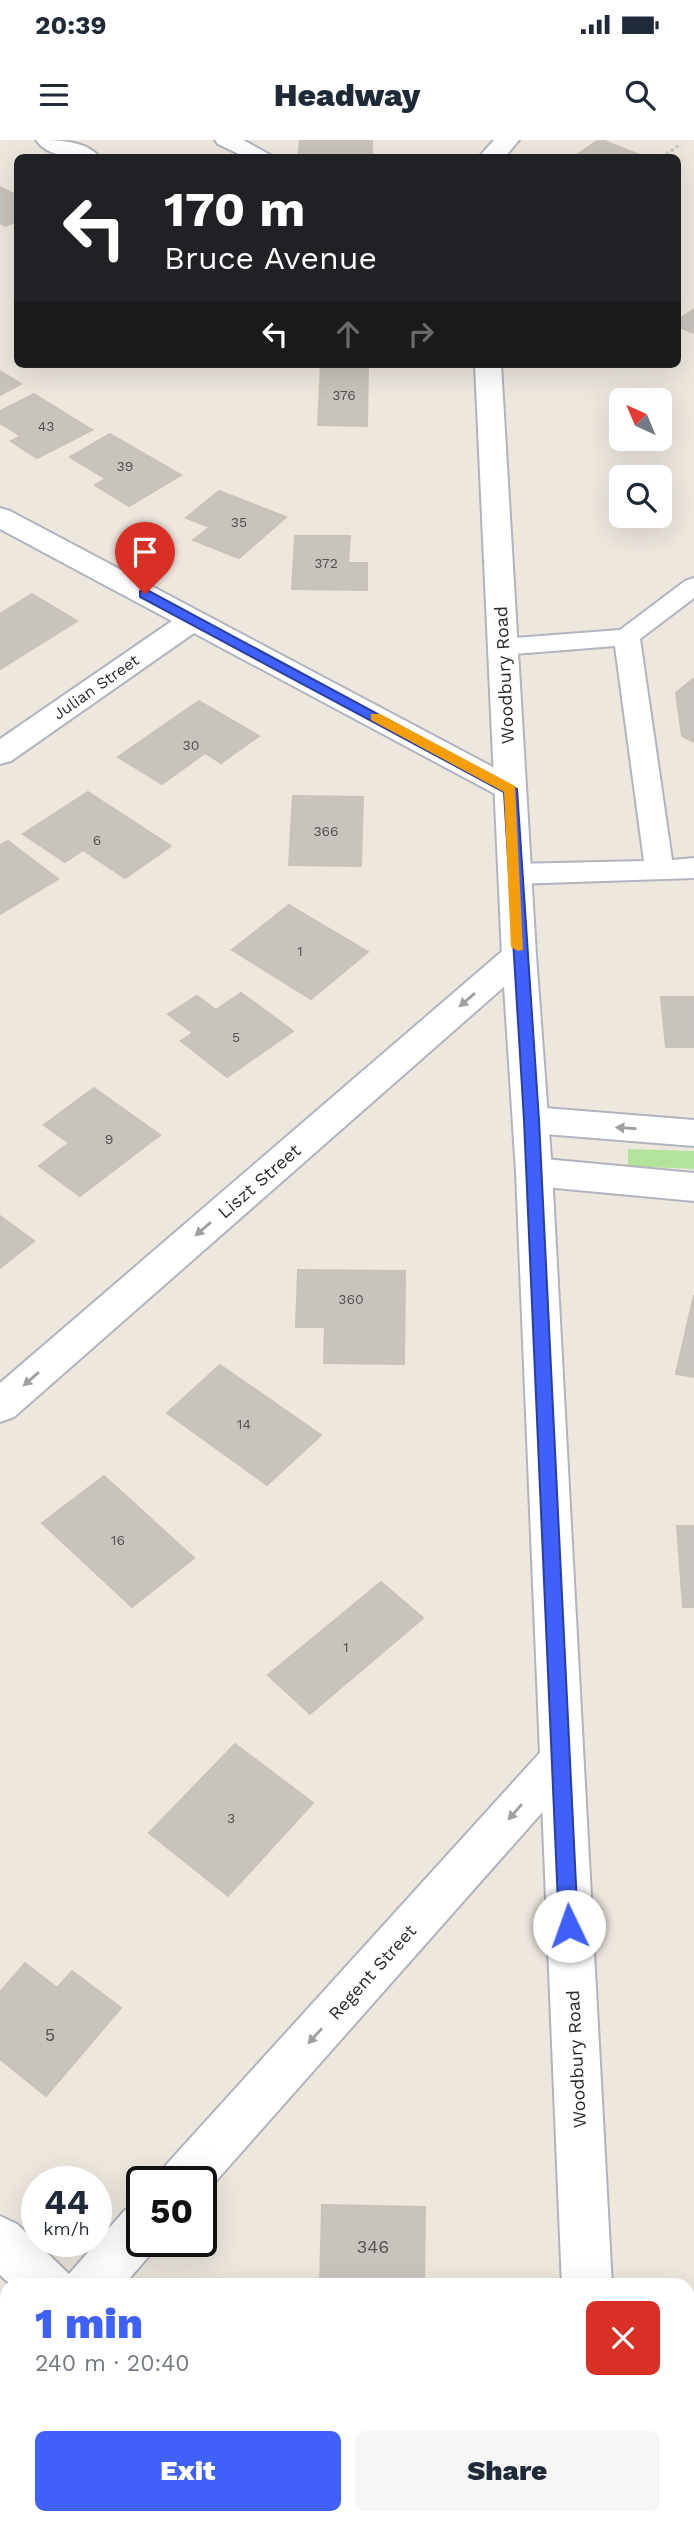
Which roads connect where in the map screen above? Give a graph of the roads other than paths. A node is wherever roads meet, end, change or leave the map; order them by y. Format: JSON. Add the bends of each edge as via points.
{"nodes":[{"id":1,"x":48,"y":140,"type":"edge"},
{"id":2,"x":225,"y":140,"type":"edge"},
{"id":3,"x":507,"y":140,"type":"edge"},
{"id":4,"x":79,"y":154,"type":"edge"},
{"id":5,"x":257,"y":154,"type":"edge"},
{"id":6,"x":494,"y":154,"type":"edge"},
{"id":7,"x":488,"y":368,"type":"edge"},
{"id":8,"x":0,"y":517,"type":"edge"},
{"id":9,"x":694,"y":586,"type":"edge"},
{"id":10,"x":193,"y":620,"type":"junction"},
{"id":11,"x":627,"y":637,"type":"junction"},
{"id":12,"x":503,"y":647,"type":"junction"},
{"id":13,"x":0,"y":754,"type":"edge"},
{"id":14,"x":510,"y":789,"type":"junction"},
{"id":15,"x":694,"y":868,"type":"edge"},
{"id":16,"x":659,"y":870,"type":"junction"},
{"id":17,"x":514,"y":874,"type":"junction"},
{"id":18,"x":519,"y":955,"type":"junction"},
{"id":19,"x":532,"y":1120,"type":"junction"},
{"id":20,"x":694,"y":1133,"type":"edge"},
{"id":21,"x":534,"y":1172,"type":"junction"},
{"id":22,"x":694,"y":1186,"type":"edge"},
{"id":23,"x":0,"y":1406,"type":"edge"},
{"id":24,"x":561,"y":1760,"type":"junction"},
{"id":25,"x":197,"y":2166,"type":"edge"},
{"id":26,"x":0,"y":2241,"type":"edge"},
{"id":27,"x":126,"y":2245,"type":"edge"},
{"id":28,"x":40,"y":2278,"type":"edge"},
{"id":29,"x":96,"y":2278,"type":"edge"},
{"id":30,"x":587,"y":2278,"type":"edge"}],
"edges":[{"from":1,"to":4,"type":"street"},
{"from":2,"to":5,"type":"lane"},
{"from":3,"to":6,"type":"street"},
{"from":7,"to":12,"type":"street","name":"Woodbury Road"},
{"from":8,"to":10,"type":"street"},
{"from":9,"to":11,"type":"lane"},
{"from":10,"to":13,"type":"street","name":"Julian Street"},
{"from":10,"to":14,"type":"street"},
{"from":11,"to":12,"type":"lane"},
{"from":11,"to":16,"type":"lane"},
{"from":12,"to":14,"type":"street","name":"Woodbury Road"},
{"from":14,"to":17,"type":"street","name":"Woodbury Road"},
{"from":15,"to":16,"type":"lane"},
{"from":16,"to":17,"type":"lane"},
{"from":17,"to":18,"type":"street","name":"Woodbury Road"},
{"from":18,"to":19,"type":"street","name":"Woodbury Road"},
{"from":18,"to":23,"type":"street","name":"Liszt Street","one_way":true},
{"from":20,"to":19,"type":"street","one_way":true},
{"from":19,"to":21,"type":"street","name":"Woodbury Road"},
{"from":21,"to":22,"type":"street"},
{"from":21,"to":24,"type":"street","name":"Woodbury Road"},
{"from":24,"to":25,"type":"street","name":"Regent Street","one_way":true},
{"from":24,"to":30,"type":"street","name":"Woodbury Road"},
{"from":26,"to":28,"type":"street"},
{"from":27,"to":29,"type":"street"}]}
